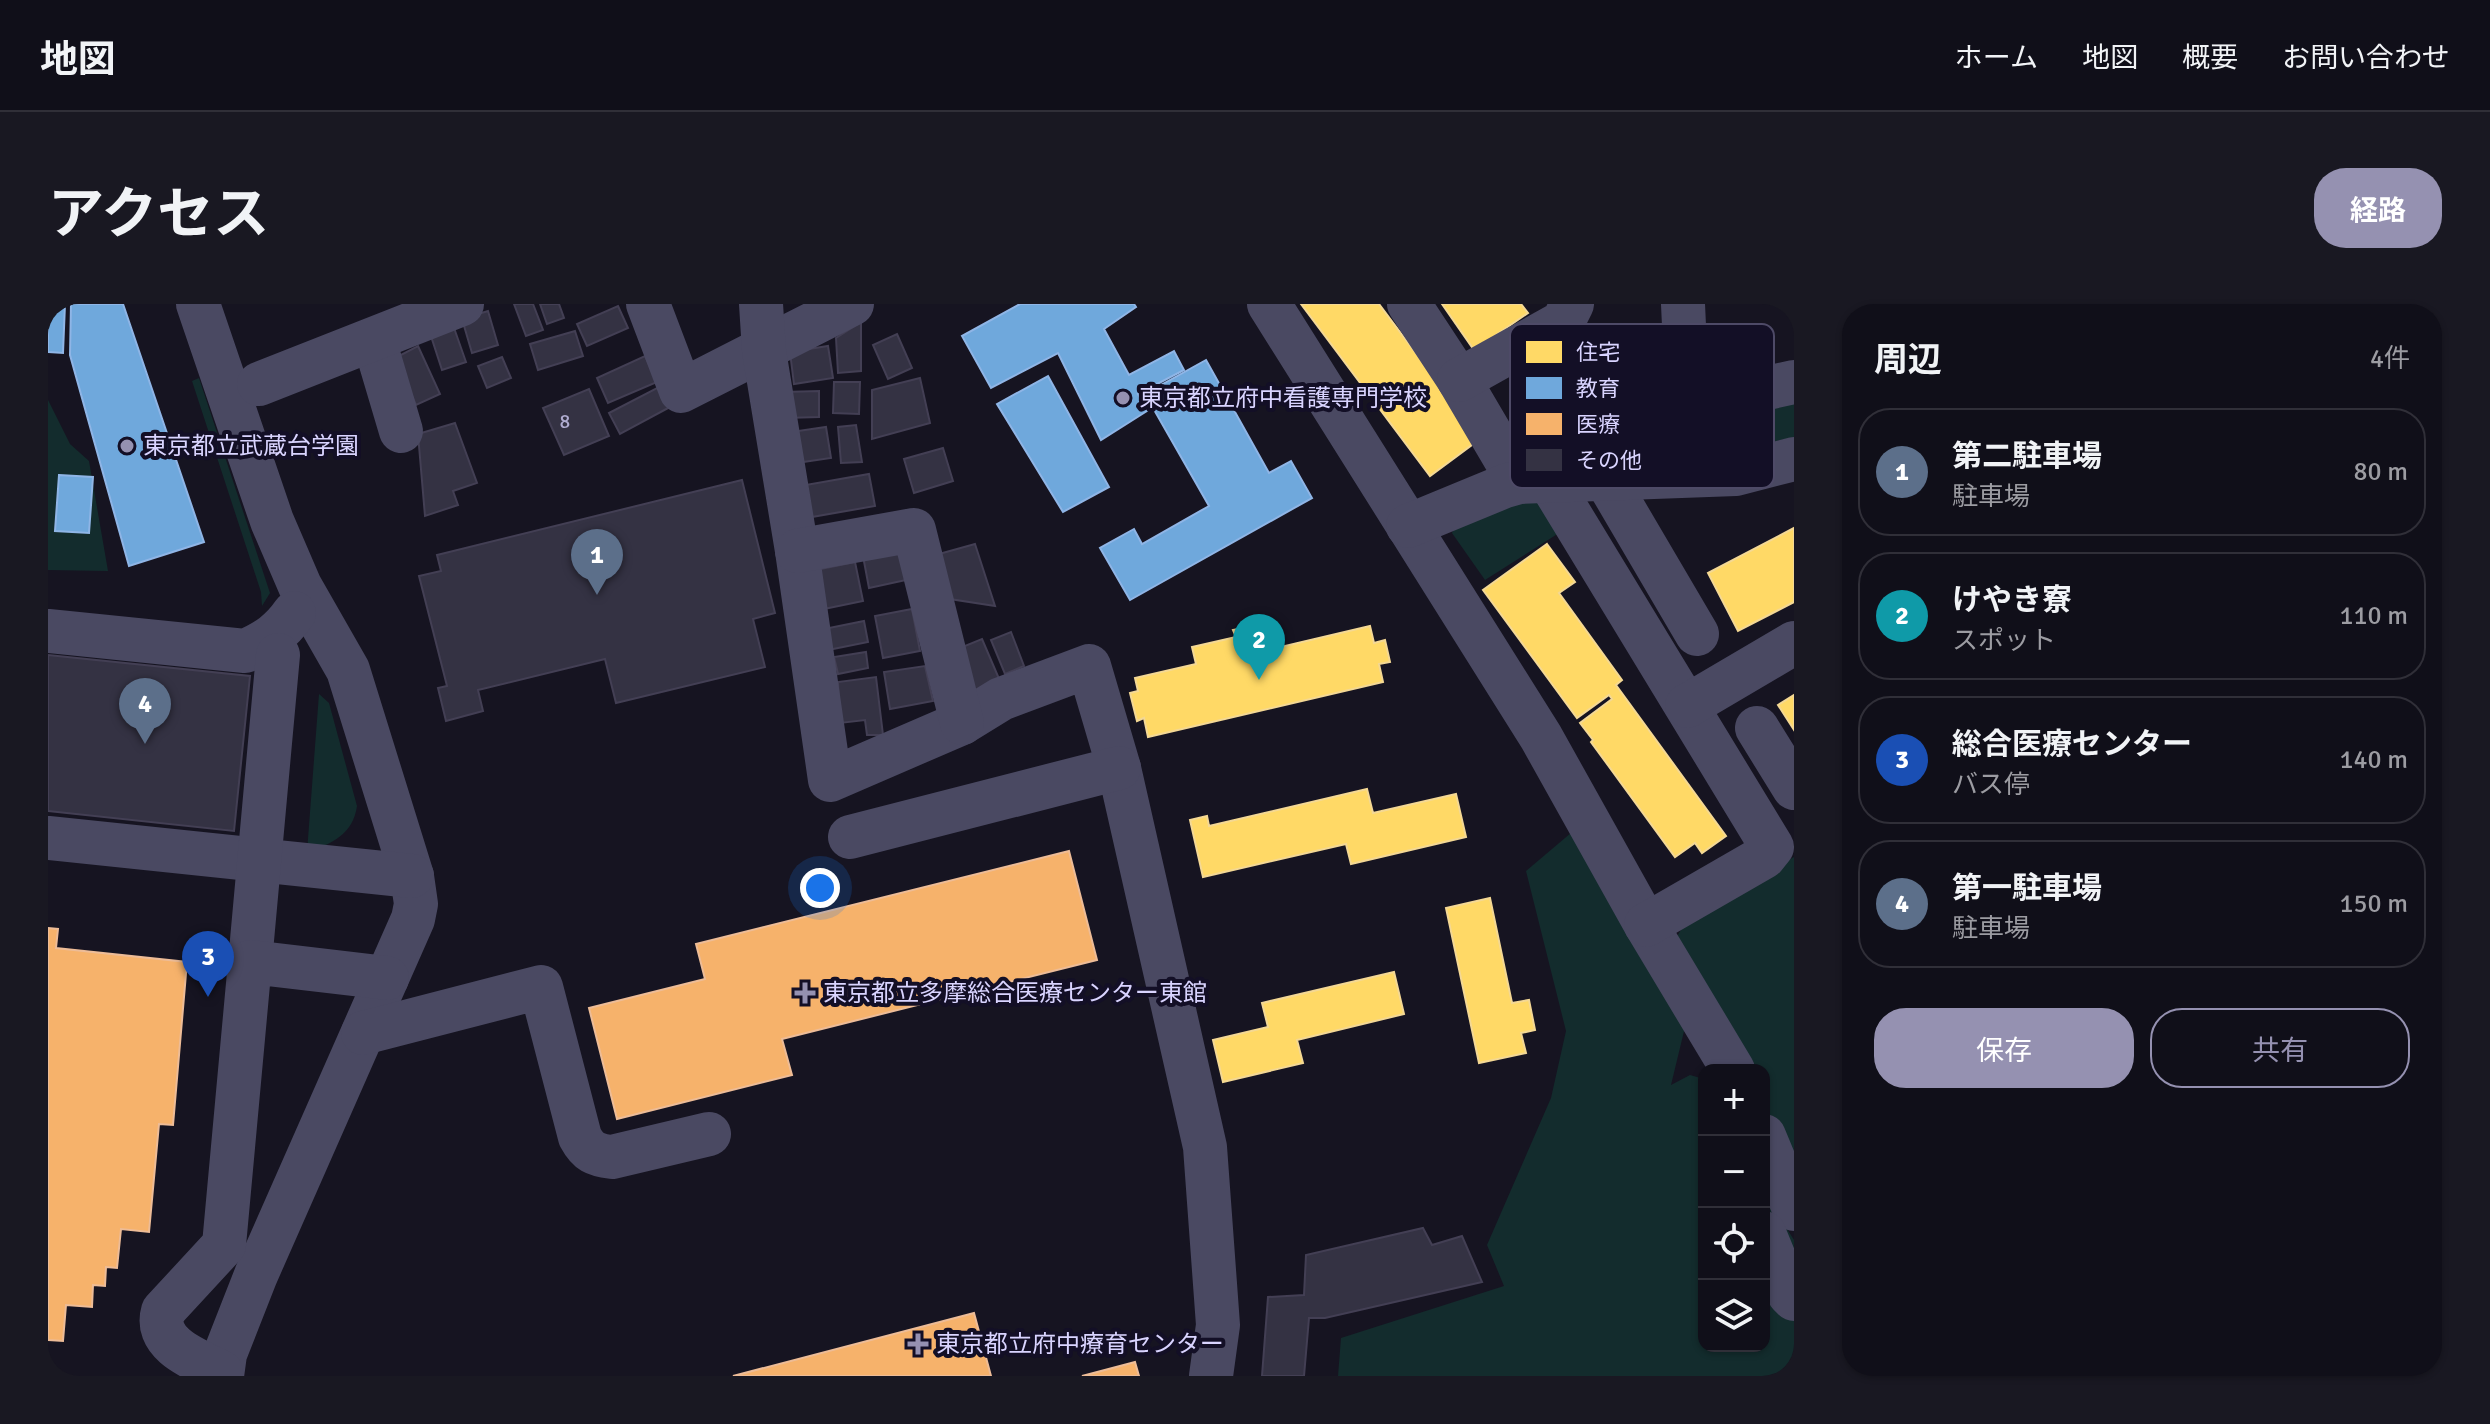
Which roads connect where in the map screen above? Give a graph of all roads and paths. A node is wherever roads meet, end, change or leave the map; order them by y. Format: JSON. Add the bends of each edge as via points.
{"nodes":[{"id":1,"x":198,"y":304,"type":"edge"},
{"id":2,"x":462,"y":304,"type":"edge"},
{"id":3,"x":648,"y":304,"type":"edge"},
{"id":4,"x":761,"y":304,"type":"edge"},
{"id":5,"x":852,"y":304,"type":"edge"},
{"id":6,"x":1269,"y":304,"type":"edge"},
{"id":7,"x":1409,"y":304,"type":"edge"},
{"id":8,"x":1572,"y":304,"type":"edge"},
{"id":9,"x":1683,"y":304,"type":"edge"},
{"id":10,"x":1559,"y":324,"type":"edge"},
{"id":11,"x":1684,"y":324,"type":"edge"},
{"id":12,"x":374,"y":340,"type":"junction"},
{"id":13,"x":764,"y":351,"type":"junction"},
{"id":14,"x":1510,"y":352,"type":"edge"},
{"id":15,"x":1459,"y":380,"type":"junction"},
{"id":16,"x":1794,"y":382,"type":"edge"},
{"id":17,"x":259,"y":384,"type":"dead end"},
{"id":18,"x":1774,"y":386,"type":"edge"},
{"id":19,"x":401,"y":431,"type":"dead end"},
{"id":20,"x":1510,"y":448,"type":"edge"},
{"id":21,"x":1794,"y":459,"type":"edge"},
{"id":22,"x":1774,"y":464,"type":"edge"},
{"id":23,"x":1510,"y":485,"type":"edge"},
{"id":24,"x":1539,"y":488,"type":"edge"},
{"id":25,"x":1611,"y":488,"type":"edge"},
{"id":26,"x":1408,"y":526,"type":"junction"},
{"id":27,"x":797,"y":551,"type":"junction"},
{"id":28,"x":300,"y":586,"type":"junction"},
{"id":29,"x":48,"y":631,"type":"edge"},
{"id":30,"x":1697,"y":634,"type":"dead end"},
{"id":31,"x":1794,"y":643,"type":"edge"},
{"id":32,"x":261,"y":653,"type":"junction"},
{"id":33,"x":343,"y":661,"type":"junction"},
{"id":34,"x":1687,"y":706,"type":"junction"},
{"id":35,"x":962,"y":723,"type":"junction"},
{"id":36,"x":1757,"y":728,"type":"dead end"},
{"id":37,"x":1119,"y":768,"type":"junction"},
{"id":38,"x":1794,"y":788,"type":"edge"},
{"id":39,"x":390,"y":804,"type":"junction"},
{"id":40,"x":850,"y":837,"type":"dead end"},
{"id":41,"x":48,"y":838,"type":"edge"},
{"id":42,"x":259,"y":860,"type":"junction"},
{"id":43,"x":337,"y":868,"type":"junction"},
{"id":44,"x":412,"y":876,"type":"junction"},
{"id":45,"x":1646,"y":925,"type":"junction"},
{"id":46,"x":250,"y":962,"type":"junction"},
{"id":47,"x":387,"y":978,"type":"junction"},
{"id":48,"x":363,"y":1033,"type":"junction"},
{"id":49,"x":1729,"y":1064,"type":"edge"},
{"id":50,"x":709,"y":1134,"type":"dead end"},
{"id":51,"x":1770,"y":1151,"type":"edge"},
{"id":52,"x":1794,"y":1209,"type":"edge"},
{"id":53,"x":1770,"y":1248,"type":"edge"},
{"id":54,"x":1794,"y":1299,"type":"edge"},
{"id":55,"x":219,"y":1375,"type":"edge"},
{"id":56,"x":1211,"y":1376,"type":"edge"}],
"edges":[{"from":1,"to":28,"type":"street","via":[[272,521]]},
{"from":2,"to":12,"type":"street"},
{"from":3,"to":13,"type":"street","via":[[681,391]]},
{"from":4,"to":13,"type":"street"},
{"from":5,"to":13,"type":"street"},
{"from":6,"to":26,"type":"street"},
{"from":7,"to":15,"type":"street"},
{"from":8,"to":10,"type":"street"},
{"from":9,"to":11,"type":"street"},
{"from":12,"to":17,"type":"street"},
{"from":12,"to":19,"type":"street"},
{"from":13,"to":27,"type":"street"},
{"from":14,"to":15,"type":"street"},
{"from":15,"to":20,"type":"street"},
{"from":16,"to":18,"type":"street"},
{"from":21,"to":22,"type":"street"},
{"from":23,"to":26,"type":"street"},
{"from":24,"to":34,"type":"street"},
{"from":25,"to":30,"type":"street"},
{"from":26,"to":45,"type":"street","via":[[1541,737]]},
{"from":27,"to":35,"type":"street","via":[[914,530]]},
{"from":27,"to":35,"type":"street","via":[[830,780]]},
{"from":28,"to":32,"type":"street","via":[[297,607]]},
{"from":28,"to":33,"type":"street"},
{"from":29,"to":32,"type":"street"},
{"from":31,"to":34,"type":"street"},
{"from":32,"to":33,"type":"street"},
{"from":32,"to":42,"type":"street"},
{"from":33,"to":39,"type":"street"},
{"from":34,"to":45,"type":"street","via":[[1772,847],[1764,857]]},
{"from":35,"to":37,"type":"street","via":[[1001,699],[1089,666]]},
{"from":36,"to":38,"type":"street"},
{"from":37,"to":40,"type":"street"},
{"from":37,"to":56,"type":"street","via":[[1205,1147],[1218,1325]]},
{"from":39,"to":43,"type":"street","via":[[374,842]]},
{"from":39,"to":44,"type":"street"},
{"from":41,"to":42,"type":"street"},
{"from":42,"to":43,"type":"street"},
{"from":42,"to":46,"type":"street"},
{"from":43,"to":44,"type":"street"},
{"from":44,"to":47,"type":"street","via":[[413,919]]},
{"from":45,"to":49,"type":"street"},
{"from":46,"to":47,"type":"street"},
{"from":46,"to":55,"type":"street","via":[[224,1245],[160,1320],[164,1336]]},
{"from":47,"to":48,"type":"street"},
{"from":48,"to":50,"type":"street","via":[[541,987],[586,1148],[612,1157]]},
{"from":48,"to":55,"type":"street","via":[[256,1275]]},
{"from":51,"to":52,"type":"street"},
{"from":53,"to":54,"type":"street"}]}
